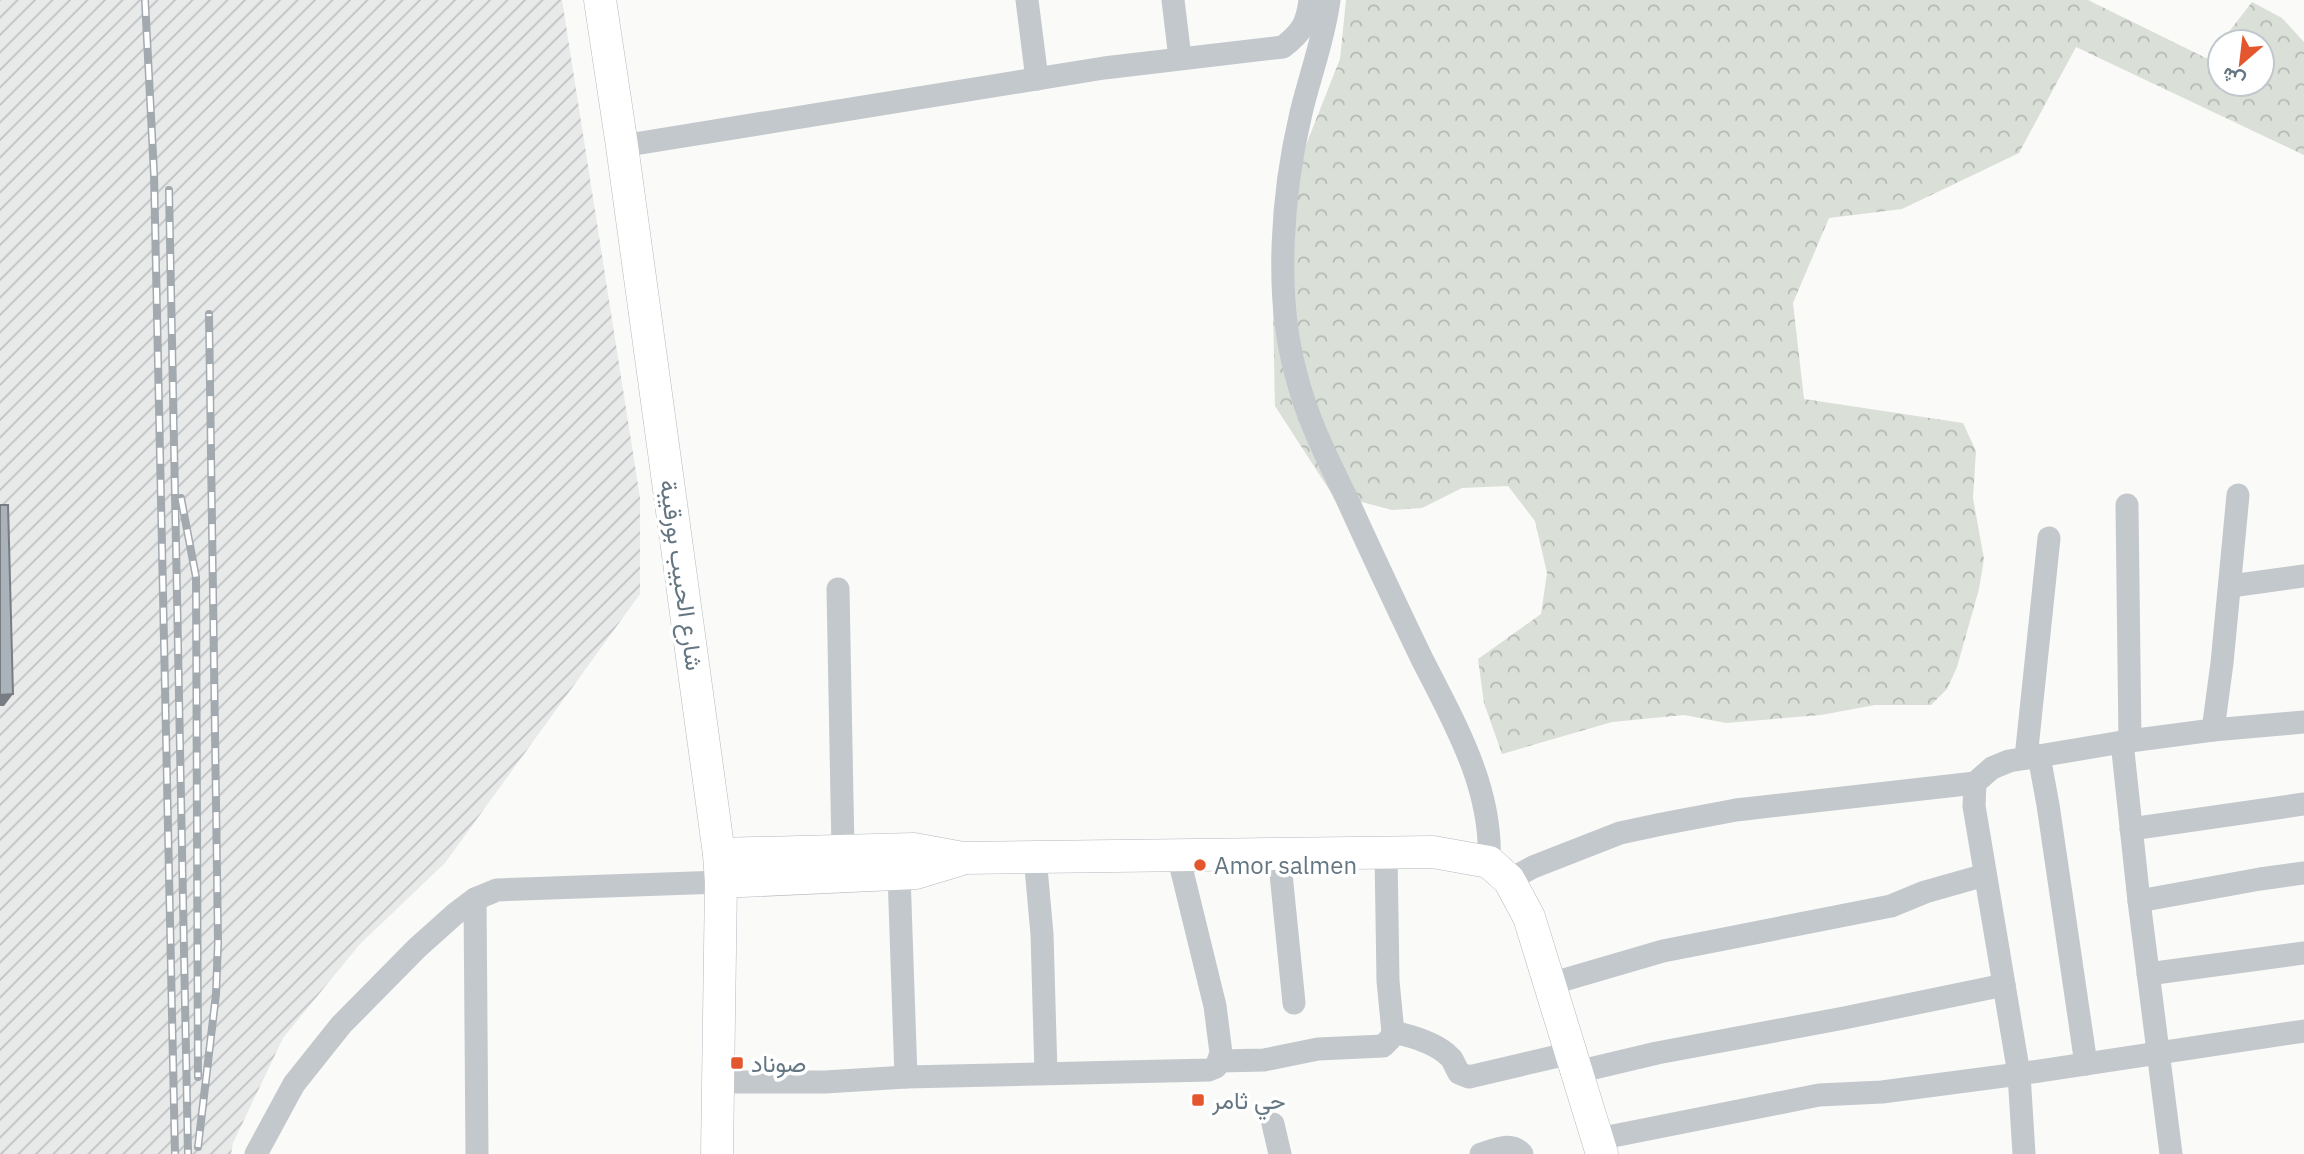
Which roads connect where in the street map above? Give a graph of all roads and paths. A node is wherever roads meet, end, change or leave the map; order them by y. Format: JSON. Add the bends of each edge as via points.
{"nodes":[{"id":1,"x":600,"y":0,"type":"edge"},
{"id":2,"x":1027,"y":0,"type":"edge"},
{"id":3,"x":1173,"y":0,"type":"edge"},
{"id":4,"x":1310,"y":0,"type":"edge"},
{"id":5,"x":1329,"y":0,"type":"edge"},
{"id":6,"x":1180,"y":58,"type":"junction"},
{"id":7,"x":1037,"y":79,"type":"junction"},
{"id":8,"x":622,"y":146,"type":"junction"},
{"id":9,"x":2238,"y":495,"type":"dead end"},
{"id":10,"x":2127,"y":505,"type":"dead end"},
{"id":11,"x":2049,"y":538,"type":"dead end"},
{"id":12,"x":2304,"y":576,"type":"edge"},
{"id":13,"x":2231,"y":586,"type":"junction"},
{"id":14,"x":838,"y":589,"type":"dead end"},
{"id":15,"x":2304,"y":722,"type":"edge"},
{"id":16,"x":2213,"y":730,"type":"junction"},
{"id":17,"x":2126,"y":742,"type":"junction"},
{"id":18,"x":2033,"y":757,"type":"junction"},
{"id":19,"x":1975,"y":783,"type":"junction"},
{"id":20,"x":2304,"y":804,"type":"edge"},
{"id":21,"x":2131,"y":829,"type":"junction"},
{"id":22,"x":843,"y":851,"type":"junction"},
{"id":23,"x":1386,"y":853,"type":"junction"},
{"id":24,"x":1279,"y":854,"type":"junction"},
{"id":25,"x":1178,"y":855,"type":"junction"},
{"id":26,"x":1035,"y":857,"type":"junction"},
{"id":27,"x":963,"y":858,"type":"junction"},
{"id":28,"x":720,"y":868,"type":"junction"},
{"id":29,"x":1499,"y":871,"type":"junction"},
{"id":30,"x":2304,"y":873,"type":"edge"},
{"id":31,"x":899,"y":874,"type":"junction"},
{"id":32,"x":1985,"y":875,"type":"junction"},
{"id":33,"x":475,"y":899,"type":"junction"},
{"id":34,"x":2139,"y":901,"type":"junction"},
{"id":35,"x":2304,"y":953,"type":"edge"},
{"id":36,"x":2148,"y":974,"type":"junction"},
{"id":37,"x":1550,"y":985,"type":"junction"},
{"id":38,"x":2004,"y":985,"type":"junction"},
{"id":39,"x":1294,"y":1003,"type":"dead end"},
{"id":40,"x":2304,"y":1031,"type":"edge"},
{"id":41,"x":1393,"y":1032,"type":"junction"},
{"id":42,"x":2159,"y":1052,"type":"junction"},
{"id":43,"x":1220,"y":1060,"type":"junction"},
{"id":44,"x":1574,"y":1063,"type":"junction"},
{"id":45,"x":2086,"y":1064,"type":"junction"},
{"id":46,"x":1046,"y":1073,"type":"junction"},
{"id":47,"x":2019,"y":1074,"type":"junction"},
{"id":48,"x":906,"y":1077,"type":"junction"},
{"id":49,"x":719,"y":1082,"type":"junction"},
{"id":50,"x":1273,"y":1124,"type":"dead end"},
{"id":51,"x":1600,"y":1146,"type":"edge"},
{"id":52,"x":256,"y":1154,"type":"edge"},
{"id":53,"x":477,"y":1154,"type":"edge"},
{"id":54,"x":717,"y":1154,"type":"edge"},
{"id":55,"x":1280,"y":1154,"type":"edge"},
{"id":56,"x":1481,"y":1154,"type":"edge"},
{"id":57,"x":1522,"y":1154,"type":"edge"},
{"id":58,"x":2024,"y":1154,"type":"edge"},
{"id":59,"x":2171,"y":1154,"type":"edge"}],
"edges":[{"from":1,"to":8,"type":"main road","name":"شارع الحبيب بورقيبة"},
{"from":2,"to":7,"type":"street"},
{"from":3,"to":6,"type":"street"},
{"from":4,"to":6,"type":"street","via":[[1300,33],[1283,47]]},
{"from":5,"to":29,"type":"street","via":[[1289,173],[1283,273],[1286,332],[1308,414],[1462,739],[1484,799]]},
{"from":6,"to":7,"type":"street"},
{"from":7,"to":8,"type":"street"},
{"from":8,"to":28,"type":"main road","name":"شارع الحبيب بورقيبة"},
{"from":9,"to":13,"type":"street"},
{"from":10,"to":17,"type":"street"},
{"from":11,"to":18,"type":"street"},
{"from":12,"to":13,"type":"street"},
{"from":13,"to":16,"type":"street"},
{"from":14,"to":22,"type":"street"},
{"from":15,"to":16,"type":"street"},
{"from":16,"to":17,"type":"street"},
{"from":17,"to":18,"type":"street"},
{"from":17,"to":21,"type":"street"},
{"from":18,"to":19,"type":"street","via":[[1992,768]]},
{"from":18,"to":45,"type":"street","via":[[2054,844]]},
{"from":19,"to":29,"type":"street","via":[[1735,810],[1620,833],[1533,867]]},
{"from":19,"to":32,"type":"street"},
{"from":20,"to":21,"type":"street"},
{"from":21,"to":34,"type":"street"},
{"from":22,"to":27,"type":"main road","via":[[914,849]]},
{"from":22,"to":28,"type":"main road"},
{"from":23,"to":24,"type":"main road"},
{"from":23,"to":29,"type":"main road","via":[[1433,852]]},
{"from":23,"to":41,"type":"street"},
{"from":24,"to":25,"type":"main road"},
{"from":24,"to":39,"type":"street"},
{"from":25,"to":26,"type":"main road"},
{"from":25,"to":43,"type":"street","via":[[1215,1006]]},
{"from":26,"to":27,"type":"main road"},
{"from":26,"to":46,"type":"street"},
{"from":27,"to":31,"type":"main road"},
{"from":28,"to":31,"type":"main road"},
{"from":28,"to":33,"type":"street","via":[[497,890]]},
{"from":28,"to":49,"type":"main road","name":"شارع الحبيب بورقيبة"},
{"from":29,"to":37,"type":"main road","via":[[1529,917]]},
{"from":30,"to":34,"type":"street"},
{"from":31,"to":48,"type":"street"},
{"from":32,"to":37,"type":"street","via":[[1891,906],[1662,951]]},
{"from":32,"to":38,"type":"street"},
{"from":33,"to":52,"type":"street","via":[[417,948],[341,1025],[294,1084]]},
{"from":33,"to":53,"type":"street"},
{"from":34,"to":36,"type":"street"},
{"from":35,"to":36,"type":"street"},
{"from":36,"to":42,"type":"street"},
{"from":37,"to":44,"type":"main road"},
{"from":38,"to":44,"type":"street","via":[[1657,1053]]},
{"from":38,"to":47,"type":"street"},
{"from":40,"to":42,"type":"street"},
{"from":41,"to":43,"type":"street","via":[[1383,1046]]},
{"from":41,"to":44,"type":"street","via":[[1434,1047],[1469,1077]]},
{"from":42,"to":45,"type":"street"},
{"from":42,"to":59,"type":"street"},
{"from":43,"to":46,"type":"street","via":[[1209,1070]]},
{"from":44,"to":51,"type":"main road"},
{"from":45,"to":47,"type":"street"},
{"from":46,"to":48,"type":"street"},
{"from":47,"to":51,"type":"street","via":[[1819,1096]]},
{"from":47,"to":58,"type":"street"},
{"from":48,"to":49,"type":"street"},
{"from":49,"to":54,"type":"main road","name":"شارع الحبيب بورقيبة"},
{"from":50,"to":55,"type":"street"},
{"from":56,"to":57,"type":"street","via":[[1508,1147]]}]}
